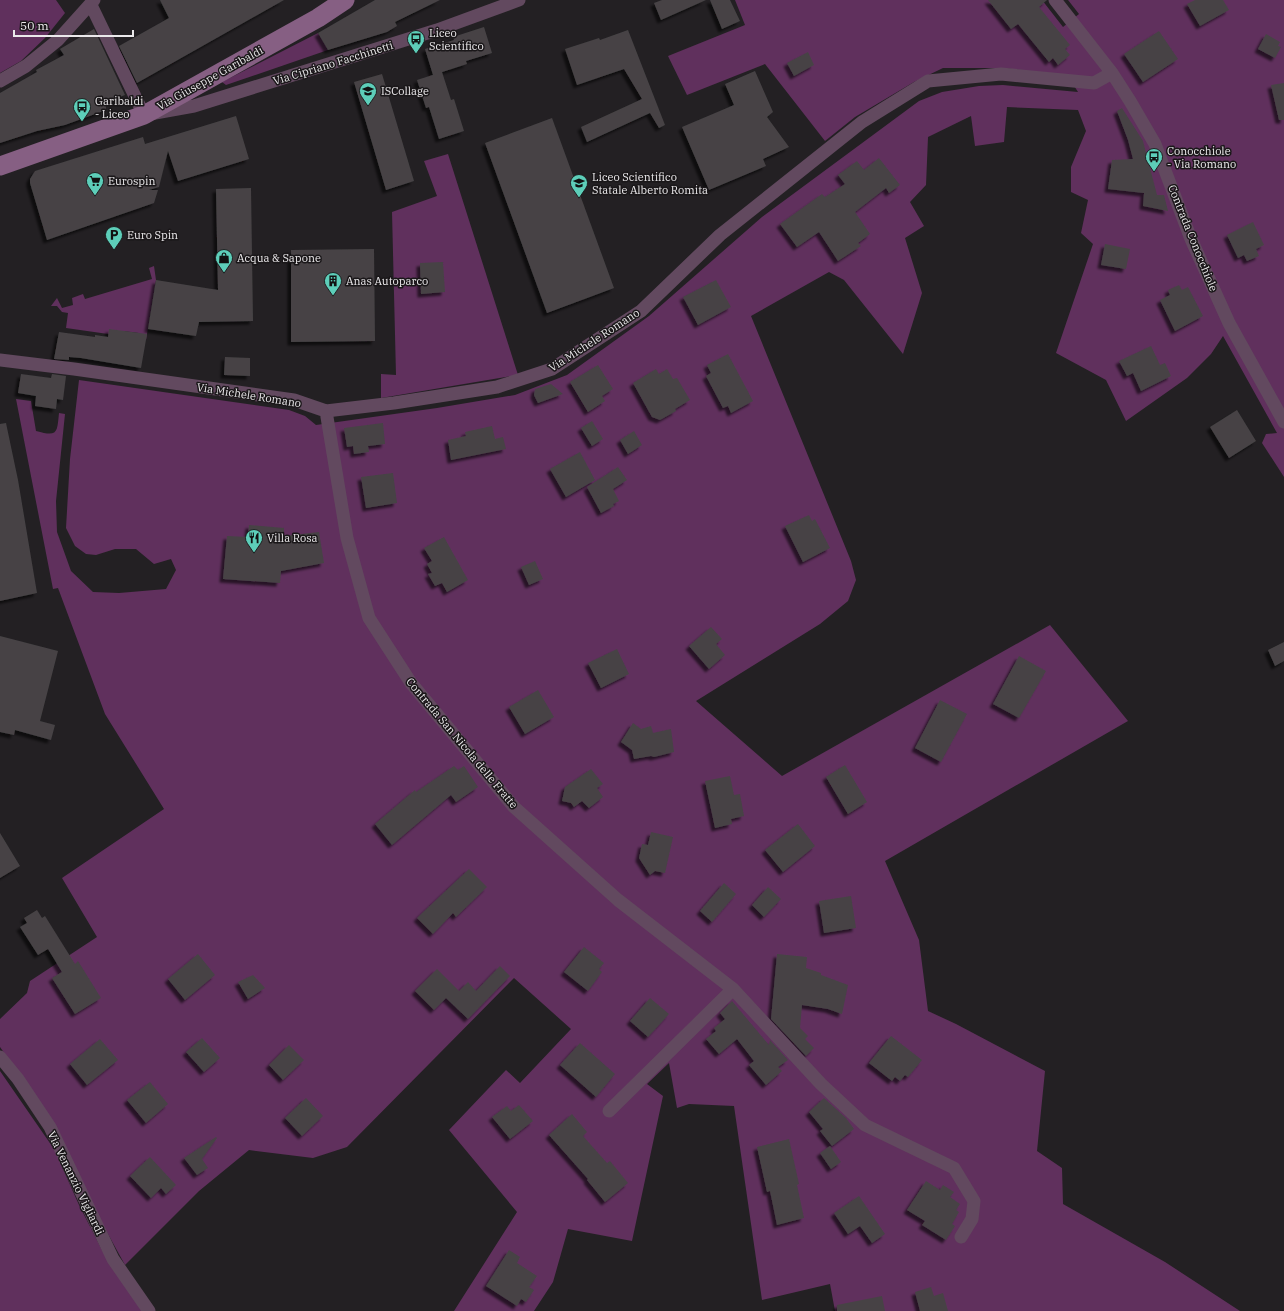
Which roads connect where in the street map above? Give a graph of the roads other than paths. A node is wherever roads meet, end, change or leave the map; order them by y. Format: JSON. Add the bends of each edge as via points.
{"nodes":[{"id":1,"x":345,"y":0,"type":"edge"},
{"id":2,"x":519,"y":0,"type":"edge"},
{"id":3,"x":1055,"y":0,"type":"edge"},
{"id":4,"x":92,"y":2,"type":"edge"},
{"id":5,"x":1112,"y":74,"type":"junction"},
{"id":6,"x":0,"y":81,"type":"edge"},
{"id":7,"x":144,"y":116,"type":"junction"},
{"id":8,"x":0,"y":166,"type":"edge"},
{"id":9,"x":0,"y":360,"type":"edge"},
{"id":10,"x":326,"y":411,"type":"junction"},
{"id":11,"x":1284,"y":422,"type":"edge"},
{"id":12,"x":733,"y":989,"type":"junction"},
{"id":13,"x":0,"y":1057,"type":"edge"},
{"id":14,"x":609,"y":1111,"type":"dead end"},
{"id":15,"x":960,"y":1237,"type":"dead end"},
{"id":16,"x":149,"y":1311,"type":"edge"}],
"edges":[{"from":1,"to":7,"type":"main road","name":"Via Giuseppe Garibaldi","via":[[318,18]]},
{"from":2,"to":7,"type":"street","name":"Via Cipriano Facchinetti","via":[[437,30],[194,106]]},
{"from":3,"to":5,"type":"street","name":"Contrada Conocchiole"},
{"from":4,"to":6,"type":"street","via":[[58,40],[26,66]]},
{"from":4,"to":7,"type":"street"},
{"from":5,"to":10,"type":"street","name":"Via Michele Romano","via":[[1094,83],[1001,74],[928,81],[862,122],[720,235],[641,311],[552,369],[497,387]]},
{"from":5,"to":11,"type":"street","name":"Contrada Conocchiole","via":[[1155,144],[1191,240],[1229,323]]},
{"from":7,"to":8,"type":"main road","name":"Via Giuseppe Garibaldi"},
{"from":9,"to":10,"type":"street","name":"Via Michele Romano","via":[[294,400]]},
{"from":10,"to":12,"type":"street","name":"Contrada San Nicola delle Fratte","via":[[348,538],[369,618],[411,682],[514,807],[618,900]]},
{"from":12,"to":14,"type":"street"},
{"from":12,"to":15,"type":"street","name":"Contrada San Nicola delle Fratte","via":[[821,1084],[865,1125],[954,1168],[974,1201],[972,1218]]},
{"from":13,"to":16,"type":"street","name":"Via Venanzio Vigliardi","via":[[50,1127],[113,1259]]}]}
